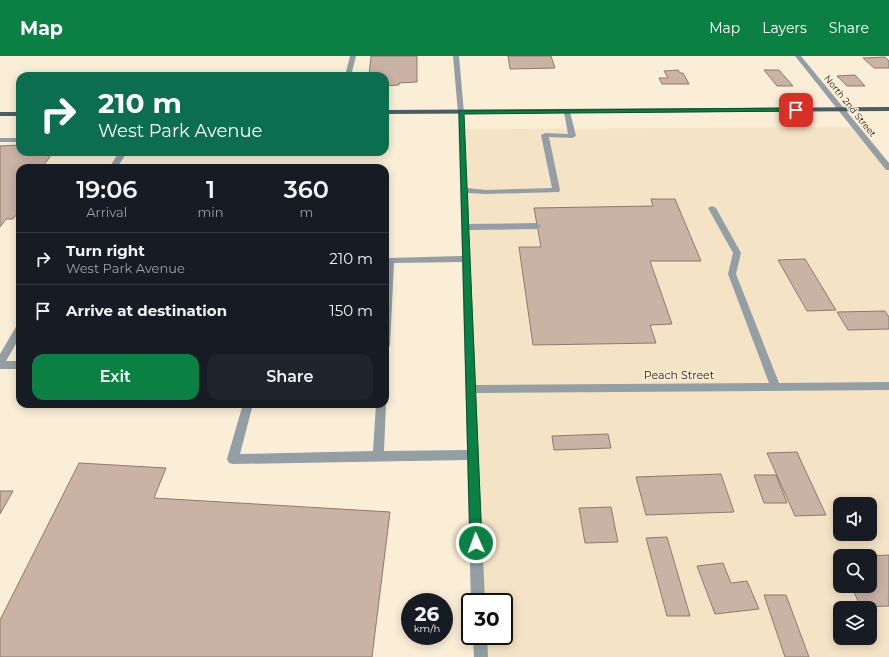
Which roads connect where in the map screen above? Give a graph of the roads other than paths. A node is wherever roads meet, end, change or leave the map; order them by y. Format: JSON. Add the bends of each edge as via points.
{"nodes":[{"id":1,"x":353,"y":56,"type":"edge"},
{"id":2,"x":456,"y":56,"type":"edge"},
{"id":3,"x":798,"y":56,"type":"edge"},
{"id":4,"x":349,"y":72,"type":"edge"},
{"id":5,"x":842,"y":110,"type":"junction"},
{"id":6,"x":889,"y":110,"type":"edge"},
{"id":7,"x":389,"y":112,"type":"edge"},
{"id":8,"x":567,"y":112,"type":"junction"},
{"id":9,"x":461,"y":113,"type":"junction"},
{"id":10,"x":0,"y":114,"type":"edge"},
{"id":11,"x":16,"y":114,"type":"edge"},
{"id":12,"x":0,"y":140,"type":"edge"},
{"id":13,"x":16,"y":140,"type":"edge"},
{"id":14,"x":889,"y":168,"type":"edge"},
{"id":15,"x":463,"y":190,"type":"junction"},
{"id":16,"x":712,"y":208,"type":"dead end"},
{"id":17,"x":537,"y":226,"type":"dead end"},
{"id":18,"x":465,"y":227,"type":"junction"},
{"id":19,"x":466,"y":259,"type":"junction"},
{"id":20,"x":389,"y":260,"type":"edge"},
{"id":21,"x":16,"y":335,"type":"edge"},
{"id":22,"x":0,"y":364,"type":"edge"},
{"id":23,"x":16,"y":365,"type":"edge"},
{"id":24,"x":775,"y":386,"type":"junction"},
{"id":25,"x":889,"y":386,"type":"edge"},
{"id":26,"x":470,"y":389,"type":"junction"},
{"id":27,"x":247,"y":408,"type":"edge"},
{"id":28,"x":381,"y":408,"type":"edge"},
{"id":29,"x":472,"y":455,"type":"junction"},
{"id":30,"x":378,"y":456,"type":"junction"},
{"id":31,"x":478,"y":593,"type":"edge"},
{"id":32,"x":480,"y":645,"type":"edge"},
{"id":33,"x":481,"y":657,"type":"edge"}],
"edges":[{"from":1,"to":4,"type":"street"},
{"from":2,"to":9,"type":"street"},
{"from":3,"to":5,"type":"street","name":"North 2nd Street"},
{"from":5,"to":6,"type":"main road"},
{"from":5,"to":8,"type":"main road"},
{"from":5,"to":14,"type":"street","name":"North 2nd Street"},
{"from":7,"to":9,"type":"main road"},
{"from":8,"to":9,"type":"main road"},
{"from":8,"to":15,"type":"street","via":[[572,136],[545,135],[556,190]]},
{"from":9,"to":15,"type":"street"},
{"from":10,"to":11,"type":"main road"},
{"from":12,"to":13,"type":"street"},
{"from":15,"to":18,"type":"street"},
{"from":16,"to":24,"type":"street","via":[[737,253],[732,274]]},
{"from":17,"to":18,"type":"street"},
{"from":18,"to":19,"type":"street"},
{"from":19,"to":20,"type":"street"},
{"from":19,"to":26,"type":"street"},
{"from":21,"to":22,"type":"street"},
{"from":22,"to":23,"type":"street"},
{"from":24,"to":25,"type":"street","name":"Peach Street"},
{"from":24,"to":26,"type":"street","name":"Peach Street"},
{"from":26,"to":29,"type":"street"},
{"from":27,"to":30,"type":"street","via":[[233,459]]},
{"from":28,"to":30,"type":"street"},
{"from":29,"to":30,"type":"street"},
{"from":29,"to":31,"type":"street"},
{"from":32,"to":33,"type":"street"}]}
